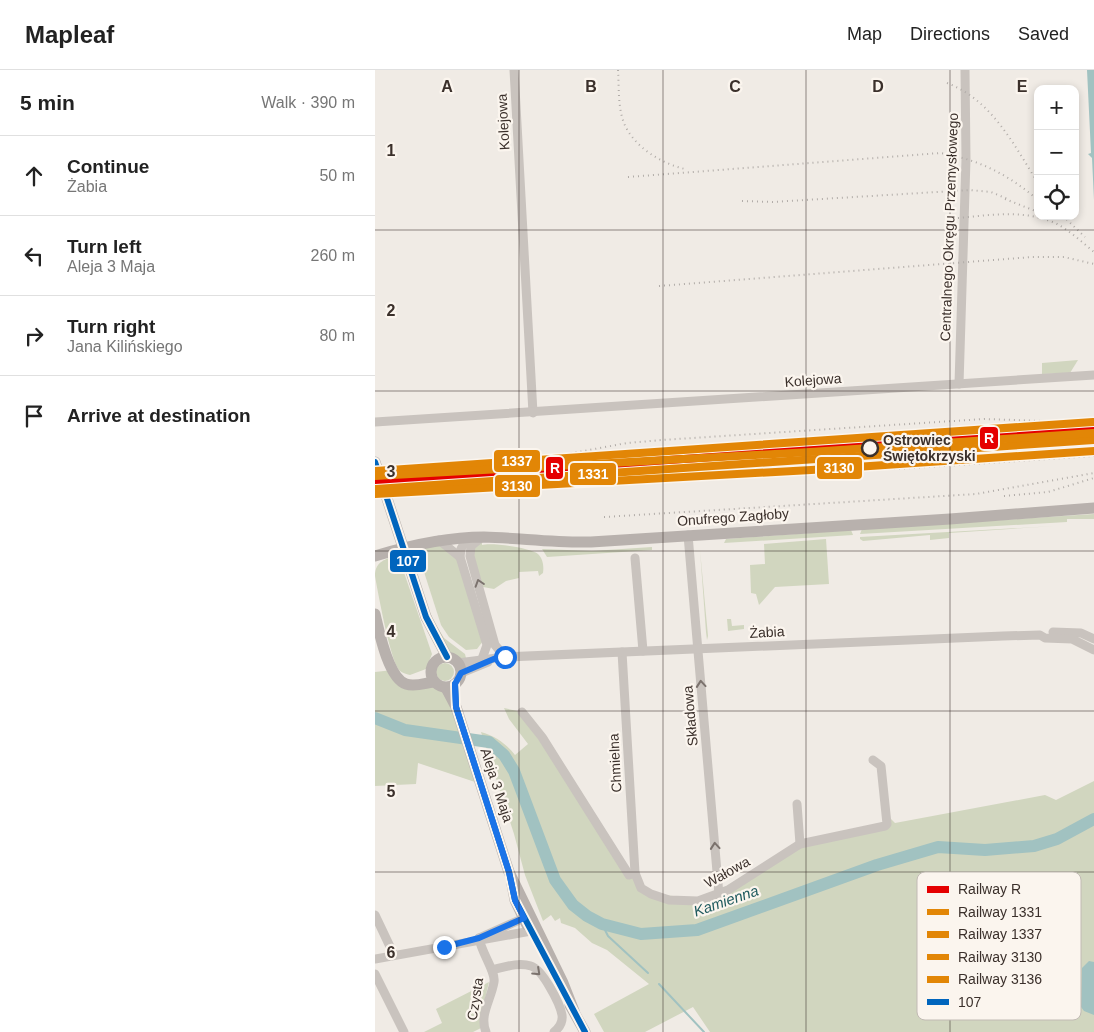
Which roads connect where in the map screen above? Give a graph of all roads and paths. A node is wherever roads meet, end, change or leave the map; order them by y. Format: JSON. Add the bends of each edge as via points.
{"nodes":[{"id":1,"x":514,"y":70,"type":"edge"},
{"id":2,"x":965,"y":70,"type":"edge"},
{"id":3,"x":1094,"y":375,"type":"edge"},
{"id":4,"x":959,"y":384,"type":"junction"},
{"id":5,"x":533,"y":413,"type":"junction"},
{"id":6,"x":375,"y":422,"type":"edge"},
{"id":7,"x":375,"y":462,"type":"edge"},
{"id":8,"x":1094,"y":508,"type":"edge"},
{"id":9,"x":688,"y":535,"type":"junction"},
{"id":10,"x":482,"y":537,"type":"junction"},
{"id":11,"x":467,"y":538,"type":"junction"},
{"id":12,"x":439,"y":540,"type":"junction"},
{"id":13,"x":375,"y":556,"type":"edge"},
{"id":14,"x":460,"y":556,"type":"junction"},
{"id":15,"x":635,"y":558,"type":"dead end"},
{"id":16,"x":375,"y":614,"type":"edge"},
{"id":17,"x":378,"y":636,"type":"edge"},
{"id":18,"x":1091,"y":639,"type":"edge"},
{"id":19,"x":699,"y":649,"type":"junction"},
{"id":20,"x":1094,"y":650,"type":"edge"},
{"id":21,"x":622,"y":652,"type":"junction"},
{"id":22,"x":643,"y":652,"type":"junction"},
{"id":23,"x":441,"y":658,"type":"junction"},
{"id":24,"x":501,"y":658,"type":"junction"},
{"id":25,"x":482,"y":659,"type":"junction"},
{"id":26,"x":459,"y":668,"type":"junction"},
{"id":27,"x":432,"y":677,"type":"junction"},
{"id":28,"x":451,"y":686,"type":"junction"},
{"id":29,"x":522,"y":712,"type":"dead end"},
{"id":30,"x":873,"y":760,"type":"dead end"},
{"id":31,"x":797,"y":804,"type":"dead end"},
{"id":32,"x":800,"y":844,"type":"junction"},
{"id":33,"x":635,"y":873,"type":"junction"},
{"id":34,"x":719,"y":895,"type":"junction"},
{"id":35,"x":376,"y":919,"type":"edge"},
{"id":36,"x":529,"y":924,"type":"junction"},
{"id":37,"x":479,"y":938,"type":"junction"},
{"id":38,"x":394,"y":955,"type":"junction"},
{"id":39,"x":375,"y":959,"type":"edge"},
{"id":40,"x":492,"y":970,"type":"junction"},
{"id":41,"x":375,"y":974,"type":"edge"},
{"id":42,"x":404,"y":1032,"type":"edge"},
{"id":43,"x":486,"y":1032,"type":"edge"},
{"id":44,"x":554,"y":1032,"type":"edge"},
{"id":45,"x":585,"y":1032,"type":"edge"}],
"edges":[{"from":1,"to":5,"type":"street","name":"Kolejowa"},
{"from":2,"to":4,"type":"street","name":"Centralnego Okręgu Przemysłowego","via":[[966,159]]},
{"from":3,"to":4,"type":"street","name":"Kolejowa"},
{"from":4,"to":5,"type":"street","name":"Kolejowa"},
{"from":5,"to":6,"type":"street","name":"Kolejowa"},
{"from":7,"to":23,"type":"main road","bridge":true},
{"from":8,"to":9,"type":"main road","name":"Onufrego Zagłoby"},
{"from":9,"to":10,"type":"main road","name":"Onufrego Zagłoby","via":[[562,543]]},
{"from":9,"to":19,"type":"street","name":"Składowa"},
{"from":10,"to":11,"type":"main road","name":"Onufrego Zagłoby"},
{"from":24,"to":10,"type":"street","one_way":true,"via":[[470,556],[472,544]]},
{"from":11,"to":12,"type":"main road","name":"Onufrego Zagłoby"},
{"from":11,"to":14,"type":"street"},
{"from":12,"to":13,"type":"main road","name":"Onufrego Zagłoby"},
{"from":12,"to":14,"type":"street"},
{"from":14,"to":25,"type":"street","via":[[487,645]]},
{"from":15,"to":22,"type":"street"},
{"from":16,"to":17,"type":"main road"},
{"from":17,"to":27,"type":"main road","via":[[393,670],[399,676],[407,679]]},
{"from":18,"to":19,"type":"street","name":"Żabia","via":[[1067,632],[1045,632],[1040,635]]},
{"from":18,"to":20,"type":"street"},
{"from":19,"to":22,"type":"street","name":"Żabia"},
{"from":34,"to":19,"type":"street","name":"Składowa","one_way":true},
{"from":21,"to":22,"type":"street","name":"Żabia"},
{"from":21,"to":24,"type":"street","name":"Żabia"},
{"from":21,"to":33,"type":"street","name":"Chmielna"},
{"from":23,"to":26,"type":"main road"},
{"from":23,"to":27,"type":"main road"},
{"from":24,"to":25,"type":"street","name":"Żabia"},
{"from":24,"to":26,"type":"street","name":"Żabia"},
{"from":25,"to":26,"type":"street","name":"Żabia"},
{"from":26,"to":28,"type":"main road"},
{"from":27,"to":28,"type":"main road"},
{"from":28,"to":36,"type":"main road","name":"Aleja 3 Maja","via":[[515,900]]},
{"from":29,"to":33,"type":"street","name":"Wałowa","via":[[542,737],[629,875]]},
{"from":30,"to":32,"type":"street","name":"Wałowa","via":[[881,766],[887,824]]},
{"from":31,"to":32,"type":"street"},
{"from":32,"to":34,"type":"street","name":"Wałowa"},
{"from":33,"to":34,"type":"street","name":"Wałowa","via":[[641,888],[660,898],[690,902]]},
{"from":35,"to":38,"type":"street"},
{"from":36,"to":37,"type":"street"},
{"from":36,"to":37,"type":"street","via":[[516,935]]},
{"from":36,"to":45,"type":"main road","name":"Aleja 3 Maja","via":[[563,982]]},
{"from":37,"to":38,"type":"street"},
{"from":37,"to":40,"type":"street","name":"Czysta","via":[[482,954]]},
{"from":38,"to":39,"type":"street"},
{"from":40,"to":43,"type":"street","name":"Czysta","via":[[494,981],[483,1022]]},
{"from":40,"to":44,"type":"street","name":"Czysta","one_way":true,"via":[[523,965],[532,966],[541,973],[562,1015],[560,1026]]},
{"from":41,"to":42,"type":"street"}]}
